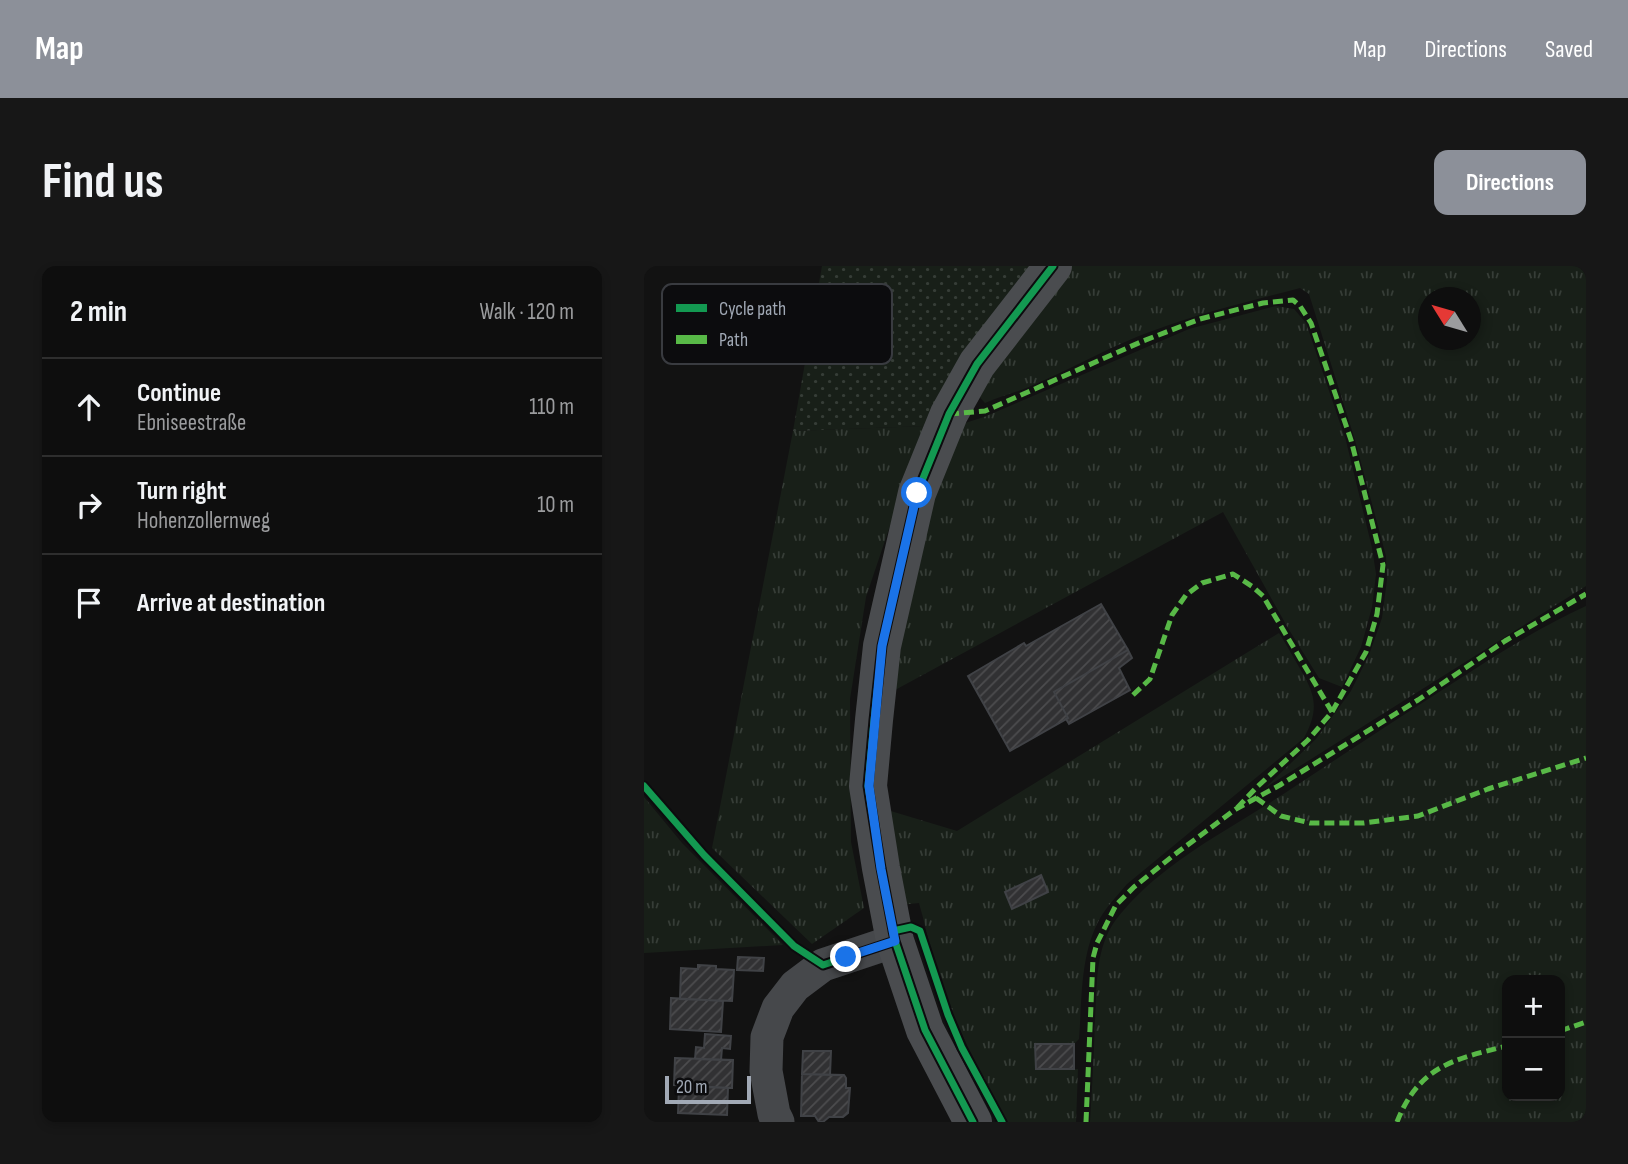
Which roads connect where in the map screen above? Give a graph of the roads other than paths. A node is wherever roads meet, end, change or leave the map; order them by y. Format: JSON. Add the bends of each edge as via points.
{"nodes":[{"id":1,"x":1053,"y":266,"type":"edge"},
{"id":2,"x":895,"y":941,"type":"junction"},
{"id":3,"x":778,"y":1122,"type":"edge"},
{"id":4,"x":973,"y":1122,"type":"edge"}],
"edges":[{"from":1,"to":2,"type":"street","via":[[977,364],[949,414],[917,493],[900,563],[882,646],[869,786]]},
{"from":2,"to":3,"type":"street","via":[[823,965],[795,986],[778,1008],[767,1037],[766,1071]]},
{"from":2,"to":4,"type":"street","via":[[925,1030]]}]}
